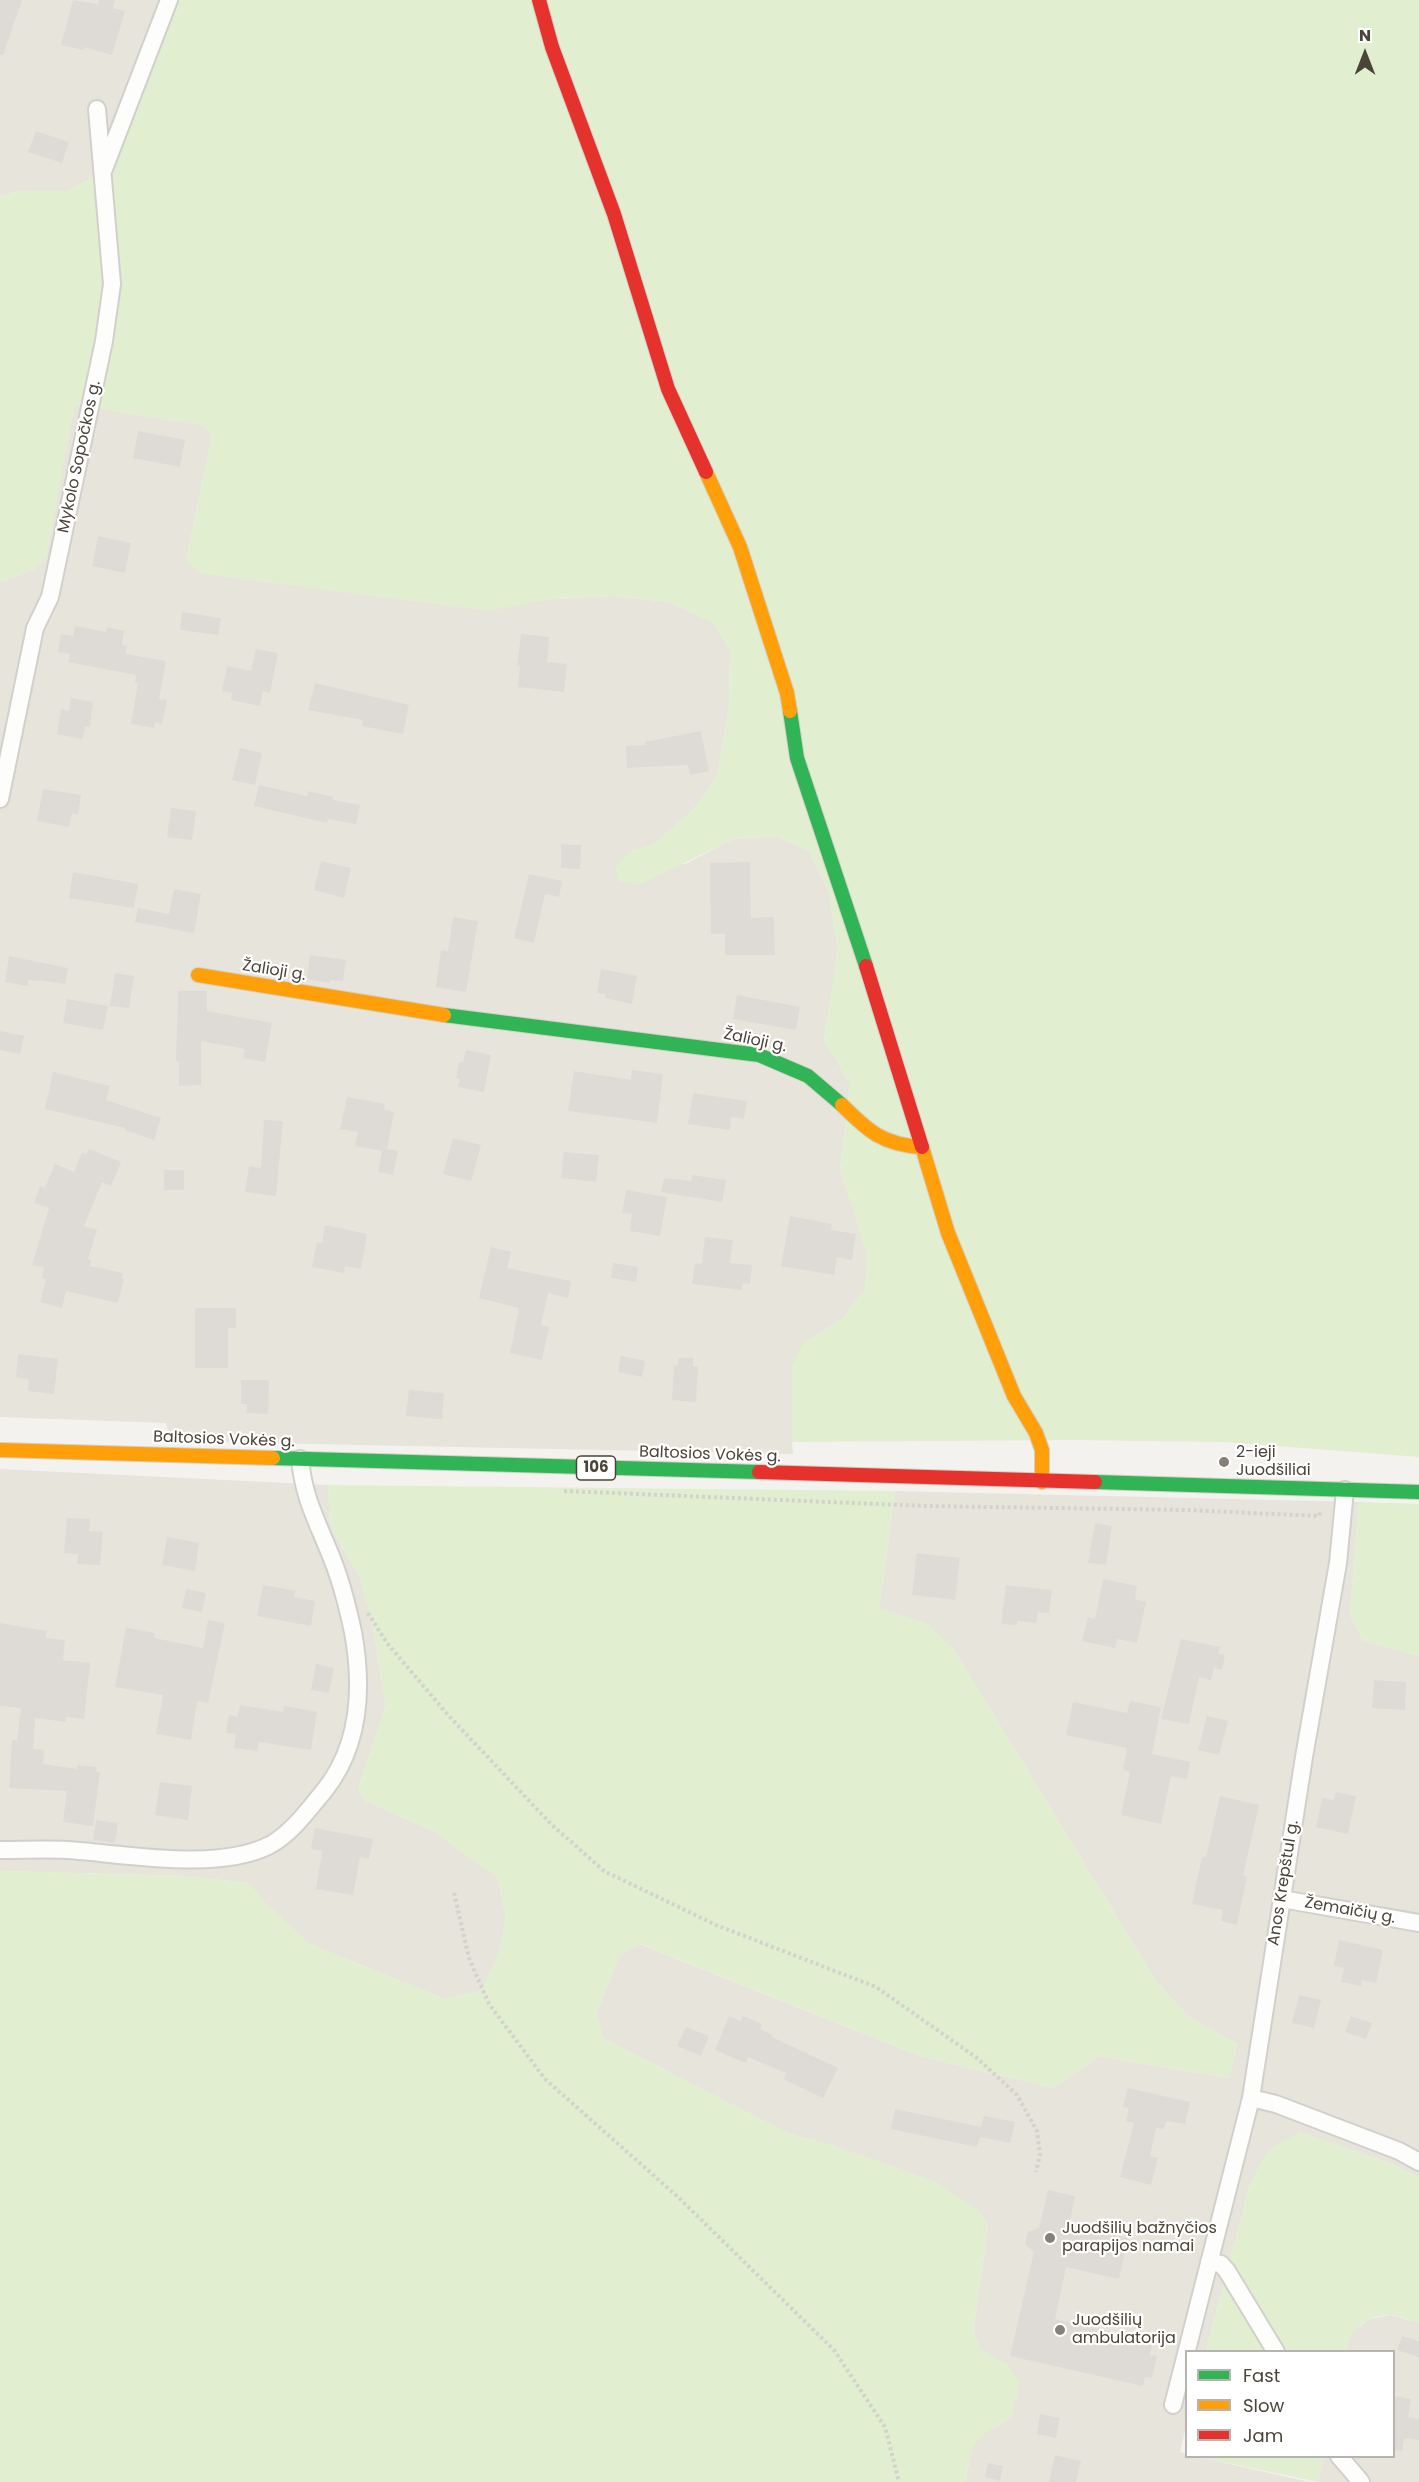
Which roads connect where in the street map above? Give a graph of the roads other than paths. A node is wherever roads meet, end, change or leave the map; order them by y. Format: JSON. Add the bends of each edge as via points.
{"nodes":[{"id":1,"x":169,"y":0,"type":"edge"},
{"id":2,"x":539,"y":0,"type":"edge"},
{"id":3,"x":97,"y":109,"type":"dead end"},
{"id":4,"x":102,"y":172,"type":"junction"},
{"id":5,"x":0,"y":799,"type":"edge"},
{"id":6,"x":198,"y":975,"type":"dead end"},
{"id":7,"x":922,"y":1146,"type":"junction"},
{"id":8,"x":0,"y":1450,"type":"edge"},
{"id":9,"x":300,"y":1459,"type":"junction"},
{"id":10,"x":1042,"y":1482,"type":"junction"},
{"id":11,"x":1346,"y":1490,"type":"junction"},
{"id":12,"x":1419,"y":1492,"type":"edge"},
{"id":13,"x":0,"y":1850,"type":"edge"},
{"id":14,"x":1282,"y":1899,"type":"junction"},
{"id":15,"x":1419,"y":1923,"type":"edge"},
{"id":16,"x":1251,"y":2098,"type":"junction"},
{"id":17,"x":1419,"y":2162,"type":"edge"},
{"id":18,"x":1209,"y":2262,"type":"junction"},
{"id":19,"x":1187,"y":2350,"type":"edge"},
{"id":20,"x":1275,"y":2350,"type":"edge"},
{"id":21,"x":1185,"y":2357,"type":"edge"},
{"id":22,"x":1173,"y":2405,"type":"dead end"},
{"id":23,"x":1340,"y":2458,"type":"edge"},
{"id":24,"x":1361,"y":2482,"type":"edge"}],
"edges":[{"from":1,"to":4,"type":"street"},
{"from":2,"to":7,"type":"street","via":[[552,47],[614,214],[669,389],[740,547],[787,693],[797,758]]},
{"from":3,"to":4,"type":"street","name":"Mykolo Sopočkos g."},
{"from":4,"to":5,"type":"street","name":"Mykolo Sopočkos g.","via":[[112,284],[104,342],[50,597],[35,628]]},
{"from":6,"to":7,"type":"street","name":"Žalioji g.","via":[[420,1012],[759,1055],[790,1065],[822,1086],[867,1131],[890,1143]]},
{"from":7,"to":10,"type":"street","via":[[948,1233],[1014,1396],[1036,1433],[1042,1450]]},
{"from":8,"to":9,"type":"street","name":"Baltosios Vokės g.","number":"106"},
{"from":9,"to":10,"type":"street","name":"Baltosios Vokės g.","number":"106"},
{"from":9,"to":13,"type":"street","via":[[306,1497],[338,1574],[357,1664],[355,1729],[336,1776],[293,1827],[270,1845],[240,1856],[200,1860],[65,1850]]},
{"from":10,"to":11,"type":"street","name":"Baltosios Vokės g.","number":"106"},
{"from":11,"to":12,"type":"street","name":"Baltosios Vokės g.","number":"106"},
{"from":11,"to":14,"type":"street","name":"Anos Krepštul g.","via":[[1338,1563]]},
{"from":14,"to":15,"type":"street","name":"Žemaičių g."},
{"from":14,"to":16,"type":"street","name":"Anos Krepštul g."},
{"from":16,"to":17,"type":"street","via":[[1276,2104]]},
{"from":16,"to":18,"type":"street","name":"Anos Krepštul g."},
{"from":18,"to":19,"type":"street","name":"Anos Krepštul g."},
{"from":18,"to":20,"type":"street","via":[[1221,2264],[1227,2271]]},
{"from":21,"to":22,"type":"street","name":"Anos Krepštul g."},
{"from":23,"to":24,"type":"street"}]}
